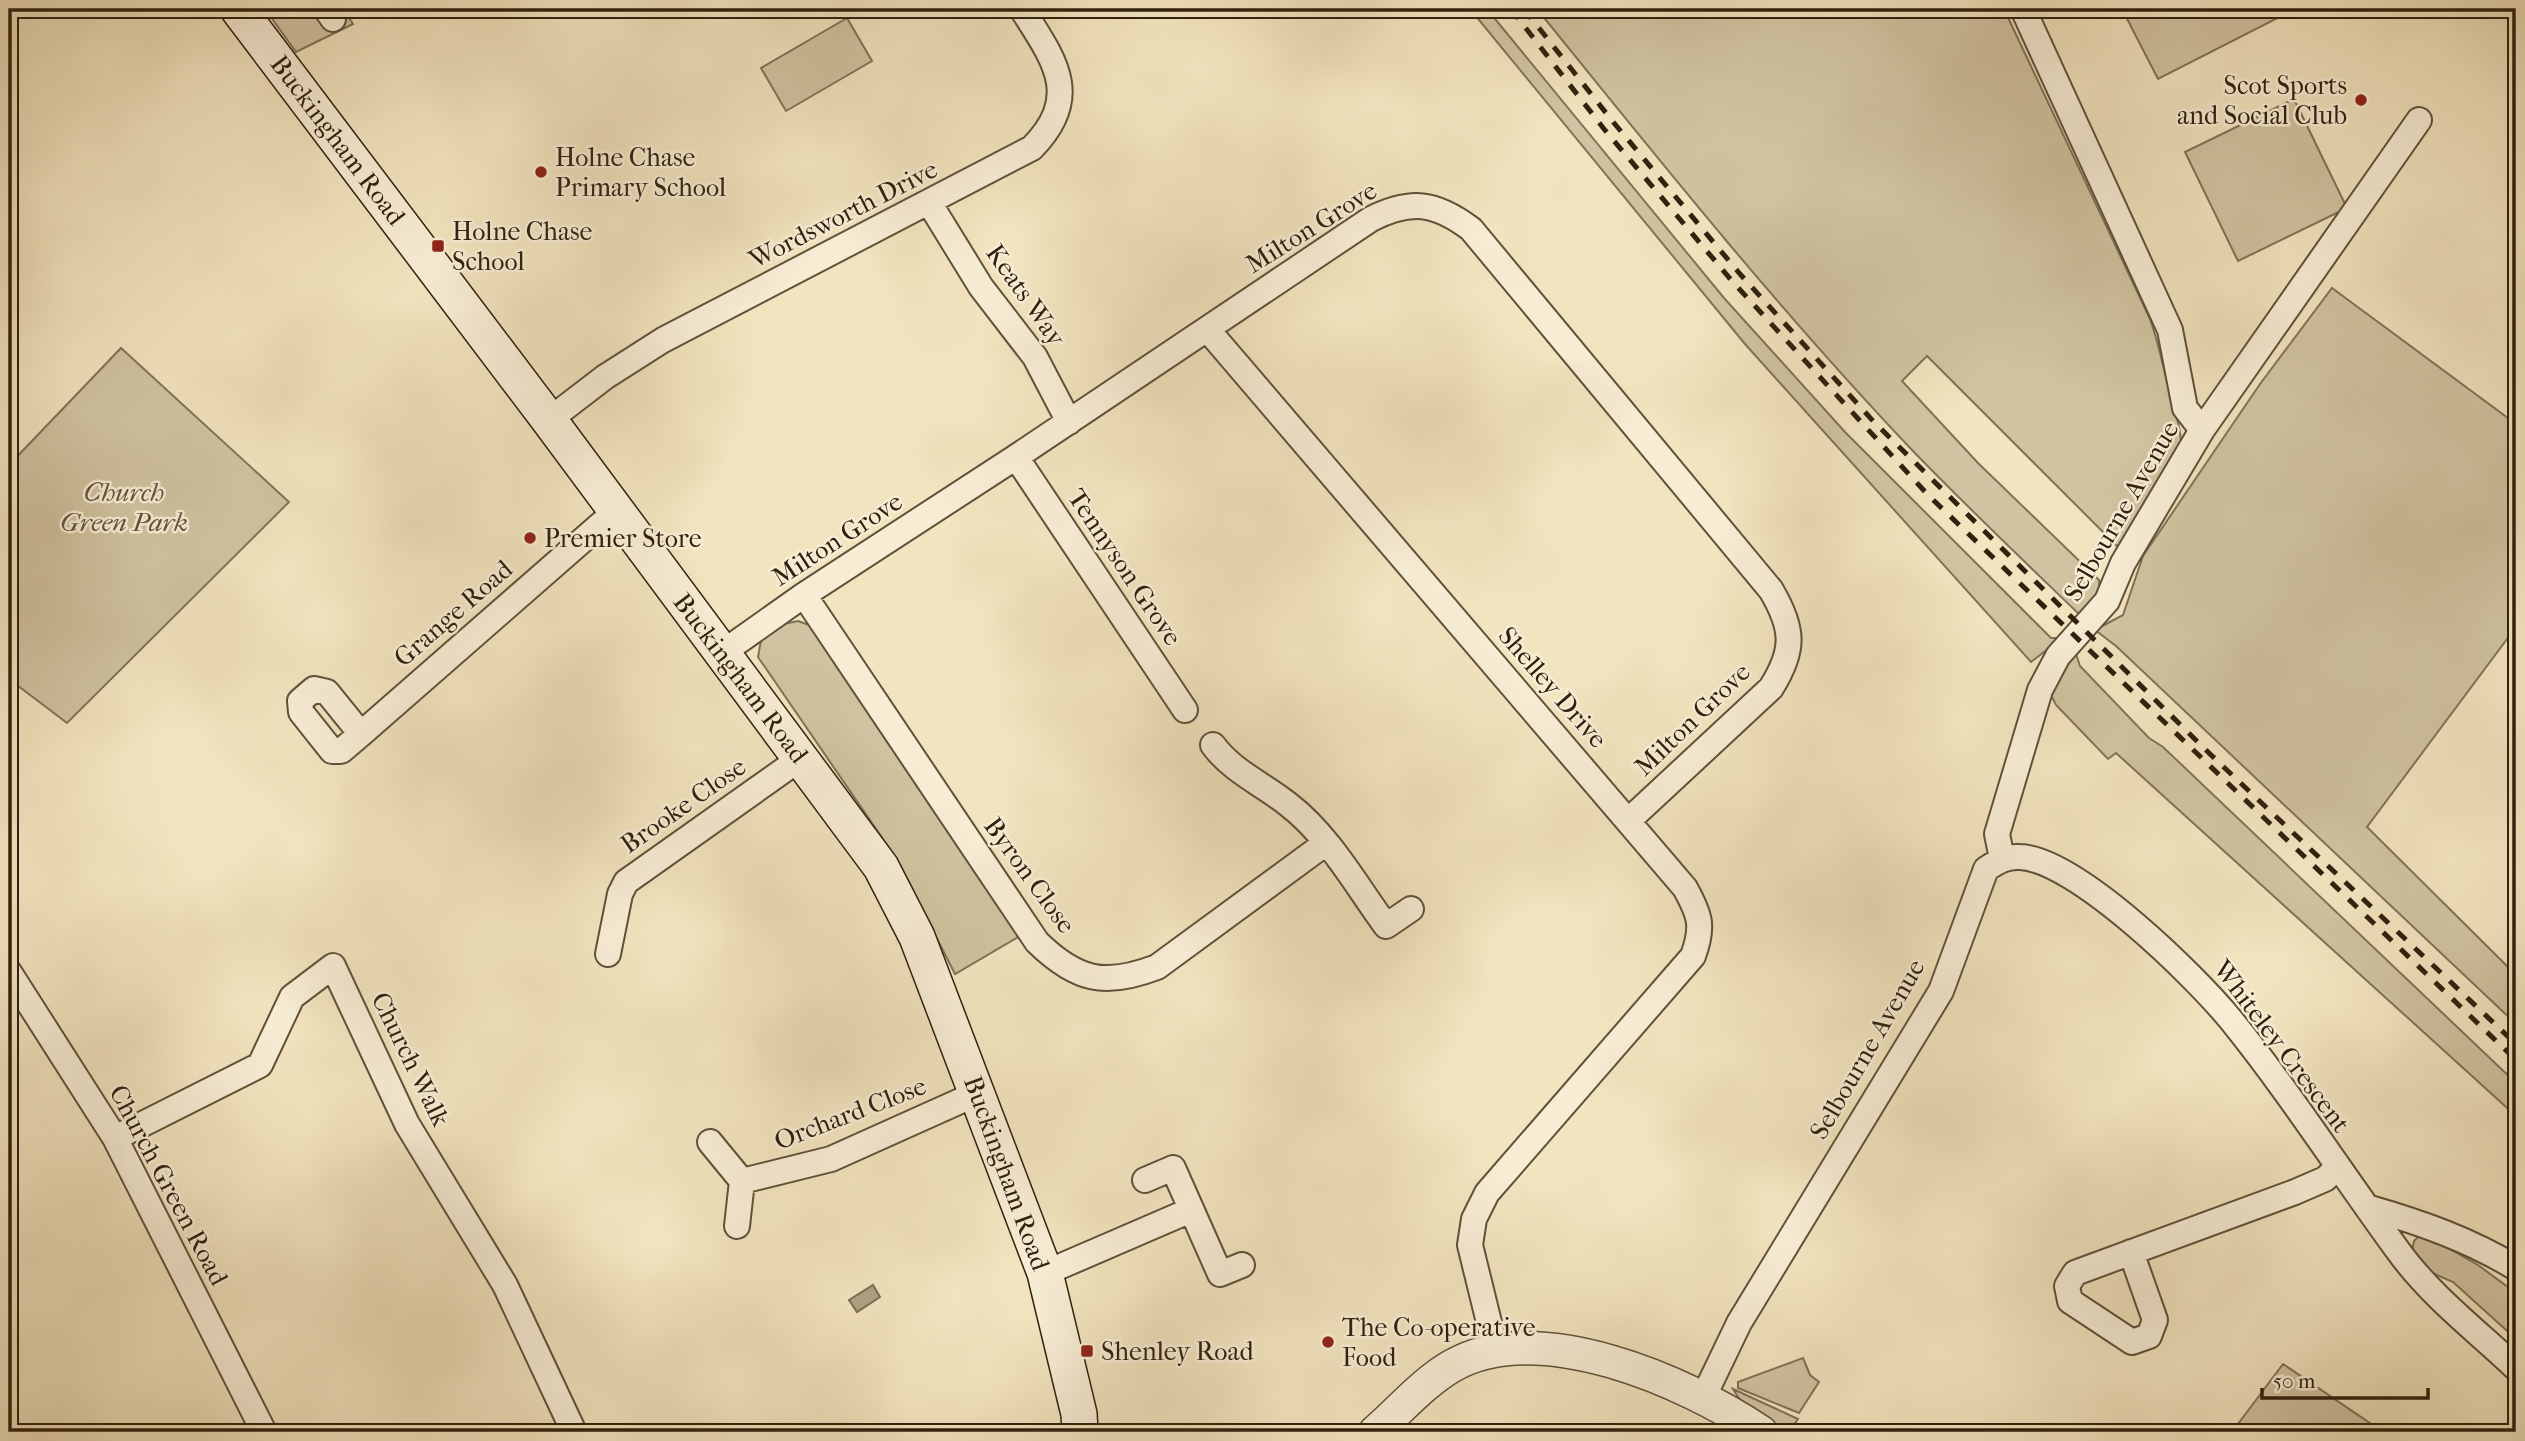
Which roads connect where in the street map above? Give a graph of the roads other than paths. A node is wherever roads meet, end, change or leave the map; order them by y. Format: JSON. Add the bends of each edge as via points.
{"nodes":[{"id":1,"x":238,"y":9,"type":"edge"},
{"id":2,"x":1021,"y":9,"type":"edge"},
{"id":3,"x":2023,"y":9,"type":"edge"},
{"id":4,"x":2419,"y":120,"type":"dead end"},
{"id":5,"x":930,"y":204,"type":"junction"},
{"id":6,"x":1208,"y":329,"type":"junction"},
{"id":7,"x":549,"y":420,"type":"junction"},
{"id":8,"x":1069,"y":422,"type":"junction"},
{"id":9,"x":2202,"y":430,"type":"junction"},
{"id":10,"x":1016,"y":457,"type":"junction"},
{"id":11,"x":615,"y":511,"type":"junction"},
{"id":12,"x":804,"y":595,"type":"junction"},
{"id":13,"x":722,"y":653,"type":"junction"},
{"id":14,"x":1185,"y":710,"type":"dead end"},
{"id":15,"x":361,"y":734,"type":"dead end"},
{"id":16,"x":1213,"y":745,"type":"dead end"},
{"id":17,"x":800,"y":758,"type":"junction"},
{"id":18,"x":1628,"y":821,"type":"junction"},
{"id":19,"x":1326,"y":843,"type":"junction"},
{"id":20,"x":2002,"y":859,"type":"junction"},
{"id":21,"x":1411,"y":909,"type":"dead end"},
{"id":22,"x":608,"y":954,"type":"dead end"},
{"id":23,"x":9,"y":972,"type":"edge"},
{"id":24,"x":978,"y":1093,"type":"junction"},
{"id":25,"x":115,"y":1138,"type":"junction"},
{"id":26,"x":710,"y":1142,"type":"dead end"},
{"id":27,"x":2337,"y":1168,"type":"junction"},
{"id":28,"x":1145,"y":1180,"type":"dead end"},
{"id":29,"x":742,"y":1181,"type":"junction"},
{"id":30,"x":2370,"y":1208,"type":"junction"},
{"id":31,"x":1191,"y":1210,"type":"junction"},
{"id":32,"x":737,"y":1226,"type":"dead end"},
{"id":33,"x":2131,"y":1252,"type":"dead end"},
{"id":34,"x":1242,"y":1265,"type":"dead end"},
{"id":35,"x":2516,"y":1268,"type":"edge"},
{"id":36,"x":1045,"y":1273,"type":"junction"},
{"id":37,"x":1496,"y":1352,"type":"junction"},
{"id":38,"x":2516,"y":1368,"type":"edge"},
{"id":39,"x":1703,"y":1398,"type":"junction"},
{"id":40,"x":264,"y":1432,"type":"edge"},
{"id":41,"x":575,"y":1432,"type":"edge"},
{"id":42,"x":1080,"y":1432,"type":"edge"},
{"id":43,"x":1375,"y":1432,"type":"edge"},
{"id":44,"x":1761,"y":1432,"type":"edge"}],
"edges":[{"from":1,"to":7,"type":"main road","name":"Buckingham Road"},
{"from":2,"to":5,"type":"street","name":"Wordsworth Drive","via":[[1052,58],[1060,82],[1059,106],[1050,130],[1032,148]]},
{"from":3,"to":9,"type":"street","via":[[2170,330],[2185,408]]},
{"from":4,"to":9,"type":"street","name":"Selbourne Avenue"},
{"from":5,"to":7,"type":"street","name":"Wordsworth Drive","via":[[663,340]]},
{"from":5,"to":8,"type":"street","name":"Keats Way","via":[[981,286],[1035,357]]},
{"from":6,"to":8,"type":"street","name":"Milton Grove"},
{"from":6,"to":18,"type":"street","name":"Shelley Drive"},
{"from":6,"to":18,"type":"street","name":"Milton Grove","via":[[1395,207],[1419,205],[1449,212],[1471,229],[1771,590],[1785,614],[1790,639],[1784,667],[1771,688]]},
{"from":7,"to":11,"type":"main road","name":"Buckingham Road"},
{"from":8,"to":10,"type":"street","name":"Milton Grove"},
{"from":9,"to":20,"type":"street","name":"Selbourne Avenue","via":[[2123,563],[2107,601],[2058,656],[2045,679],[1997,834]]},
{"from":10,"to":12,"type":"street","name":"Milton Grove"},
{"from":10,"to":14,"type":"street","name":"Tennyson Grove"},
{"from":11,"to":13,"type":"main road","name":"Buckingham Road"},
{"from":11,"to":15,"type":"street","name":"Grange Road"},
{"from":12,"to":13,"type":"street","name":"Milton Grove"},
{"from":12,"to":19,"type":"street","name":"Byron Close","via":[[1037,942],[1080,974],[1105,980],[1157,967]]},
{"from":13,"to":17,"type":"main road","name":"Buckingham Road"},
{"from":16,"to":19,"type":"street","via":[[1226,762],[1290,805]]},
{"from":17,"to":22,"type":"street","name":"Brooke Close","via":[[626,882]]},
{"from":17,"to":24,"type":"main road","name":"Buckingham Road","via":[[881,867],[917,937]]},
{"from":18,"to":37,"type":"street","name":"Shelley Drive","via":[[1685,888],[1696,908],[1701,933],[1693,956],[1487,1193],[1474,1219],[1470,1245]]},
{"from":19,"to":21,"type":"street","via":[[1386,926]]},
{"from":20,"to":27,"type":"street","name":"Whiteley Crescent","via":[[2022,857],[2083,885],[2188,971],[2232,1021]]},
{"from":20,"to":39,"type":"street","name":"Selbourne Avenue","via":[[1986,869],[1941,991],[1739,1323]]},
{"from":23,"to":25,"type":"street","name":"Church Green Road"},
{"from":24,"to":29,"type":"street","name":"Orchard Close","via":[[831,1159]]},
{"from":24,"to":36,"type":"main road","name":"Buckingham Road"},
{"from":25,"to":40,"type":"street","name":"Church Green Road"},
{"from":25,"to":41,"type":"street","name":"Church Walk","via":[[260,1065],[292,997],[332,966],[407,1124],[505,1285]]},
{"from":26,"to":29,"type":"street"},
{"from":27,"to":30,"type":"street","name":"Whiteley Crescent"},
{"from":27,"to":33,"type":"street","name":"Whiteley Crescent","via":[[2325,1179],[2295,1192]]},
{"from":28,"to":31,"type":"street","via":[[1173,1168]]},
{"from":29,"to":32,"type":"street"},
{"from":30,"to":35,"type":"street","via":[[2424,1223]]},
{"from":30,"to":38,"type":"street","name":"Whiteley Crescent","via":[[2401,1254]]},
{"from":31,"to":34,"type":"street","via":[[1220,1274]]},
{"from":31,"to":36,"type":"street"},
{"from":36,"to":42,"type":"main road","name":"Buckingham Road"},
{"from":37,"to":39,"type":"street","via":[[1532,1348],[1608,1359]]},
{"from":37,"to":43,"type":"street","via":[[1452,1366]]},
{"from":39,"to":44,"type":"street"}]}
